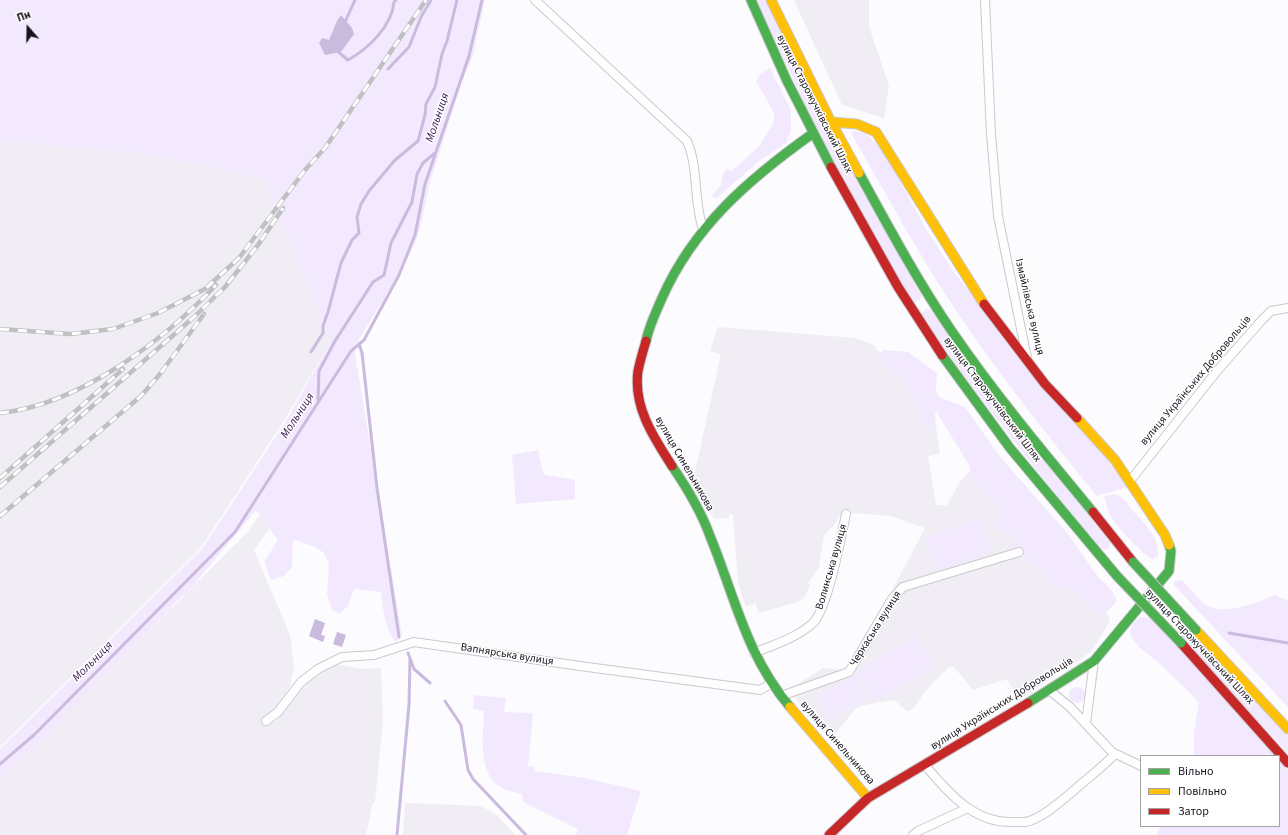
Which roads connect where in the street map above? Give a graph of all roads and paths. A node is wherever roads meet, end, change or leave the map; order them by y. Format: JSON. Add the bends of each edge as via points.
{"nodes":[{"id":1,"x":535,"y":0,"type":"edge"},
{"id":2,"x":751,"y":0,"type":"edge"},
{"id":3,"x":771,"y":0,"type":"edge"},
{"id":4,"x":985,"y":0,"type":"edge"},
{"id":5,"x":831,"y":122,"type":"junction"},
{"id":6,"x":812,"y":134,"type":"junction"},
{"id":7,"x":703,"y":229,"type":"junction"},
{"id":8,"x":922,"y":305,"type":"junction"},
{"id":9,"x":1288,"y":308,"type":"edge"},
{"id":10,"x":1027,"y":360,"type":"junction"},
{"id":11,"x":1130,"y":481,"type":"junction"},
{"id":12,"x":846,"y":514,"type":"dead end"},
{"id":13,"x":1020,"y":552,"type":"dead end"},
{"id":14,"x":1114,"y":556,"type":"junction"},
{"id":15,"x":1169,"y":571,"type":"joint"},
{"id":16,"x":754,"y":653,"type":"junction"},
{"id":17,"x":1094,"y":661,"type":"junction"},
{"id":18,"x":772,"y":683,"type":"junction"},
{"id":19,"x":1049,"y":690,"type":"junction"},
{"id":20,"x":781,"y":696,"type":"junction"},
{"id":21,"x":266,"y":721,"type":"dead end"},
{"id":22,"x":1086,"y":723,"type":"junction"},
{"id":23,"x":1288,"y":729,"type":"edge"},
{"id":24,"x":1115,"y":754,"type":"junction"},
{"id":25,"x":1288,"y":763,"type":"edge"},
{"id":26,"x":926,"y":765,"type":"junction"},
{"id":27,"x":1140,"y":766,"type":"edge"},
{"id":28,"x":868,"y":798,"type":"junction"},
{"id":29,"x":968,"y":808,"type":"junction"},
{"id":30,"x":829,"y":835,"type":"edge"},
{"id":31,"x":913,"y":835,"type":"edge"}],
"edges":[{"from":1,"to":7,"type":"street","via":[[687,141],[693,154],[696,205]]},
{"from":2,"to":6,"type":"main road","name":"вулиця Старожучківський Шлях"},
{"from":3,"to":5,"type":"main road","name":"вулиця Старожучківський Шлях"},
{"from":4,"to":10,"type":"street","name":"Ізмайлівська вулиця","via":[[991,134],[998,216]]},
{"from":5,"to":8,"type":"main road","name":"вулиця Старожучківський Шлях"},
{"from":5,"to":10,"type":"main road","via":[[857,124],[876,132],[975,292]]},
{"from":6,"to":7,"type":"main road","name":"вулиця Синельникова","via":[[740,190]]},
{"from":6,"to":8,"type":"main road","name":"вулиця Старожучківський Шлях"},
{"from":7,"to":16,"type":"main road","name":"вулиця Синельникова","via":[[671,278],[649,327],[638,372],[640,393],[644,418],[688,490],[710,534]]},
{"from":8,"to":14,"type":"main road","name":"вулиця Старожучківський Шлях","via":[[951,330]]},
{"from":8,"to":14,"type":"main road","name":"вулиця Старожучківський Шлях","via":[[967,389],[1058,506]]},
{"from":9,"to":11,"type":"street","name":"вулиця Українських Добровольців","via":[[1271,311],[1261,321],[1217,371]]},
{"from":10,"to":11,"type":"main road","name":"Ізмайлівська вулиця","via":[[1044,384],[1115,460]]},
{"from":11,"to":15,"type":"main road","name":"Ізмайлівська вулиця","via":[[1165,535],[1171,551]]},
{"from":12,"to":16,"type":"street","name":"Волинська вулиця","via":[[835,563],[821,610],[814,622],[788,638]]},
{"from":13,"to":20,"type":"street","name":"Черкаська вулиця","via":[[903,587],[892,599],[849,672]]},
{"from":14,"to":23,"type":"main road","name":"вулиця Старожучківський Шлях","bridge":true,"via":[[1133,562]]},
{"from":14,"to":25,"type":"main road","name":"вулиця Старожучківський Шлях","bridge":true,"via":[[1118,576]]},
{"from":15,"to":17,"type":"main road","name":"вулиця Українських Добровольців"},
{"from":16,"to":18,"type":"main road","name":"вулиця Синельникова"},
{"from":17,"to":19,"type":"main road","name":"вулиця Українських Добровольців"},
{"from":17,"to":22,"type":"street"},
{"from":18,"to":20,"type":"main road","name":"вулиця Синельникова"},
{"from":18,"to":21,"type":"street","name":"Вапнярська вулиця","via":[[760,690],[414,642],[379,654],[342,657],[318,669],[301,682],[278,712]]},
{"from":19,"to":22,"type":"street"},
{"from":19,"to":26,"type":"main road","name":"вулиця Українських Добровольців"},
{"from":20,"to":28,"type":"main road","name":"вулиця Синельникова"},
{"from":22,"to":24,"type":"street"},
{"from":24,"to":27,"type":"street"},
{"from":24,"to":29,"type":"street","via":[[1052,808],[1032,820],[1002,823]]},
{"from":26,"to":28,"type":"main road","name":"вулиця Українських Добровольців"},
{"from":26,"to":29,"type":"street","via":[[943,787]]},
{"from":28,"to":30,"type":"main road","name":"вулиця Українських Добровольців"},
{"from":29,"to":31,"type":"street","via":[[918,830]]}]}
